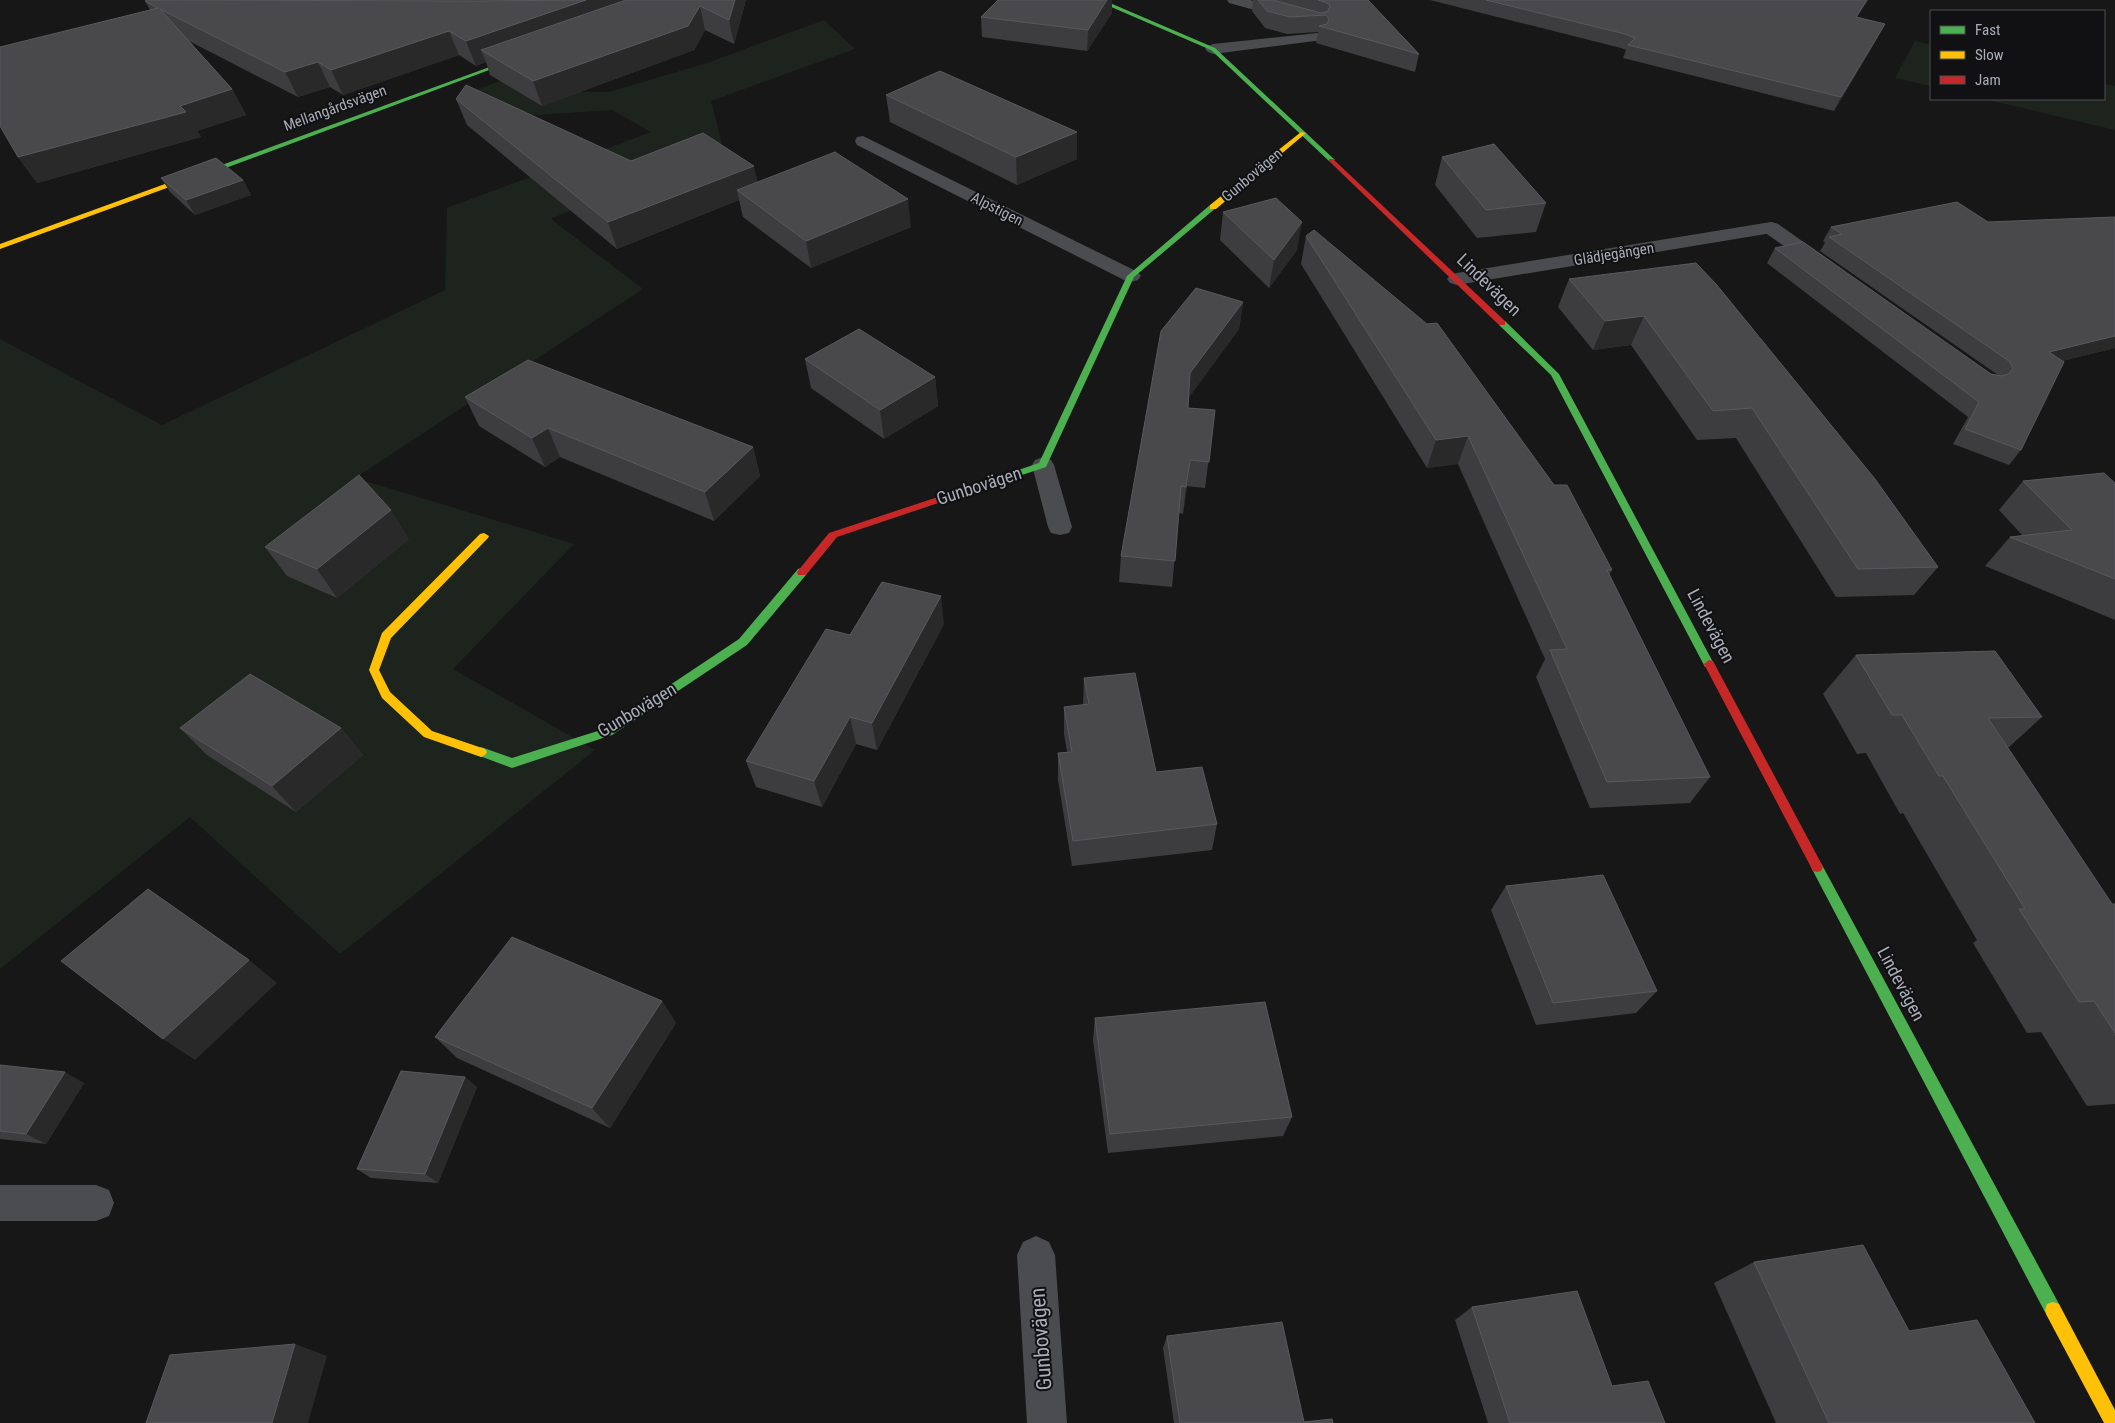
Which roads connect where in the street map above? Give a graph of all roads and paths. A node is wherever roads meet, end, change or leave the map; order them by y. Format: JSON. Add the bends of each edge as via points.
{"nodes":[{"id":1,"x":1098,"y":0,"type":"edge"},
{"id":2,"x":1234,"y":0,"type":"edge"},
{"id":3,"x":1303,"y":19,"type":"edge"},
{"id":4,"x":1318,"y":37,"type":"edge"},
{"id":5,"x":1213,"y":49,"type":"junction"},
{"id":6,"x":534,"y":52,"type":"edge"},
{"id":7,"x":1303,"y":132,"type":"junction"},
{"id":8,"x":863,"y":141,"type":"dead end"},
{"id":9,"x":0,"y":247,"type":"edge"},
{"id":10,"x":1131,"y":276,"type":"junction"},
{"id":11,"x":1844,"y":279,"type":"edge"},
{"id":12,"x":1456,"y":280,"type":"junction"},
{"id":13,"x":1043,"y":465,"type":"junction"},
{"id":14,"x":1060,"y":527,"type":"dead end"},
{"id":15,"x":484,"y":536,"type":"dead end"},
{"id":16,"x":0,"y":1203,"type":"edge"},
{"id":17,"x":96,"y":1203,"type":"dead end"},
{"id":18,"x":1036,"y":1255,"type":"dead end"},
{"id":19,"x":1047,"y":1423,"type":"edge"},
{"id":20,"x":2114,"y":1423,"type":"edge"}],
"edges":[{"from":1,"to":5,"type":"street","name":"Lindevägen"},
{"from":2,"to":3,"type":"street"},
{"from":4,"to":5,"type":"street"},
{"from":5,"to":7,"type":"street","name":"Lindevägen"},
{"from":6,"to":9,"type":"street","name":"Mellangårdsvägen"},
{"from":7,"to":10,"type":"street","name":"Gunbovägen"},
{"from":7,"to":12,"type":"street","name":"Lindevägen"},
{"from":8,"to":10,"type":"street","name":"Alpstigen"},
{"from":10,"to":13,"type":"street","name":"Gunbovägen"},
{"from":11,"to":12,"type":"street","name":"Glädjegången","via":[[1771,228]]},
{"from":12,"to":20,"type":"street","name":"Lindevägen","via":[[1555,374]]},
{"from":13,"to":14,"type":"street","name":"Gunbovägen"},
{"from":13,"to":15,"type":"street","name":"Gunbovägen","via":[[833,535],[743,642],[608,732],[512,763],[428,734],[386,695],[374,670],[386,636]]},
{"from":16,"to":17,"type":"street"},
{"from":18,"to":19,"type":"street","name":"Gunbovägen"}]}
